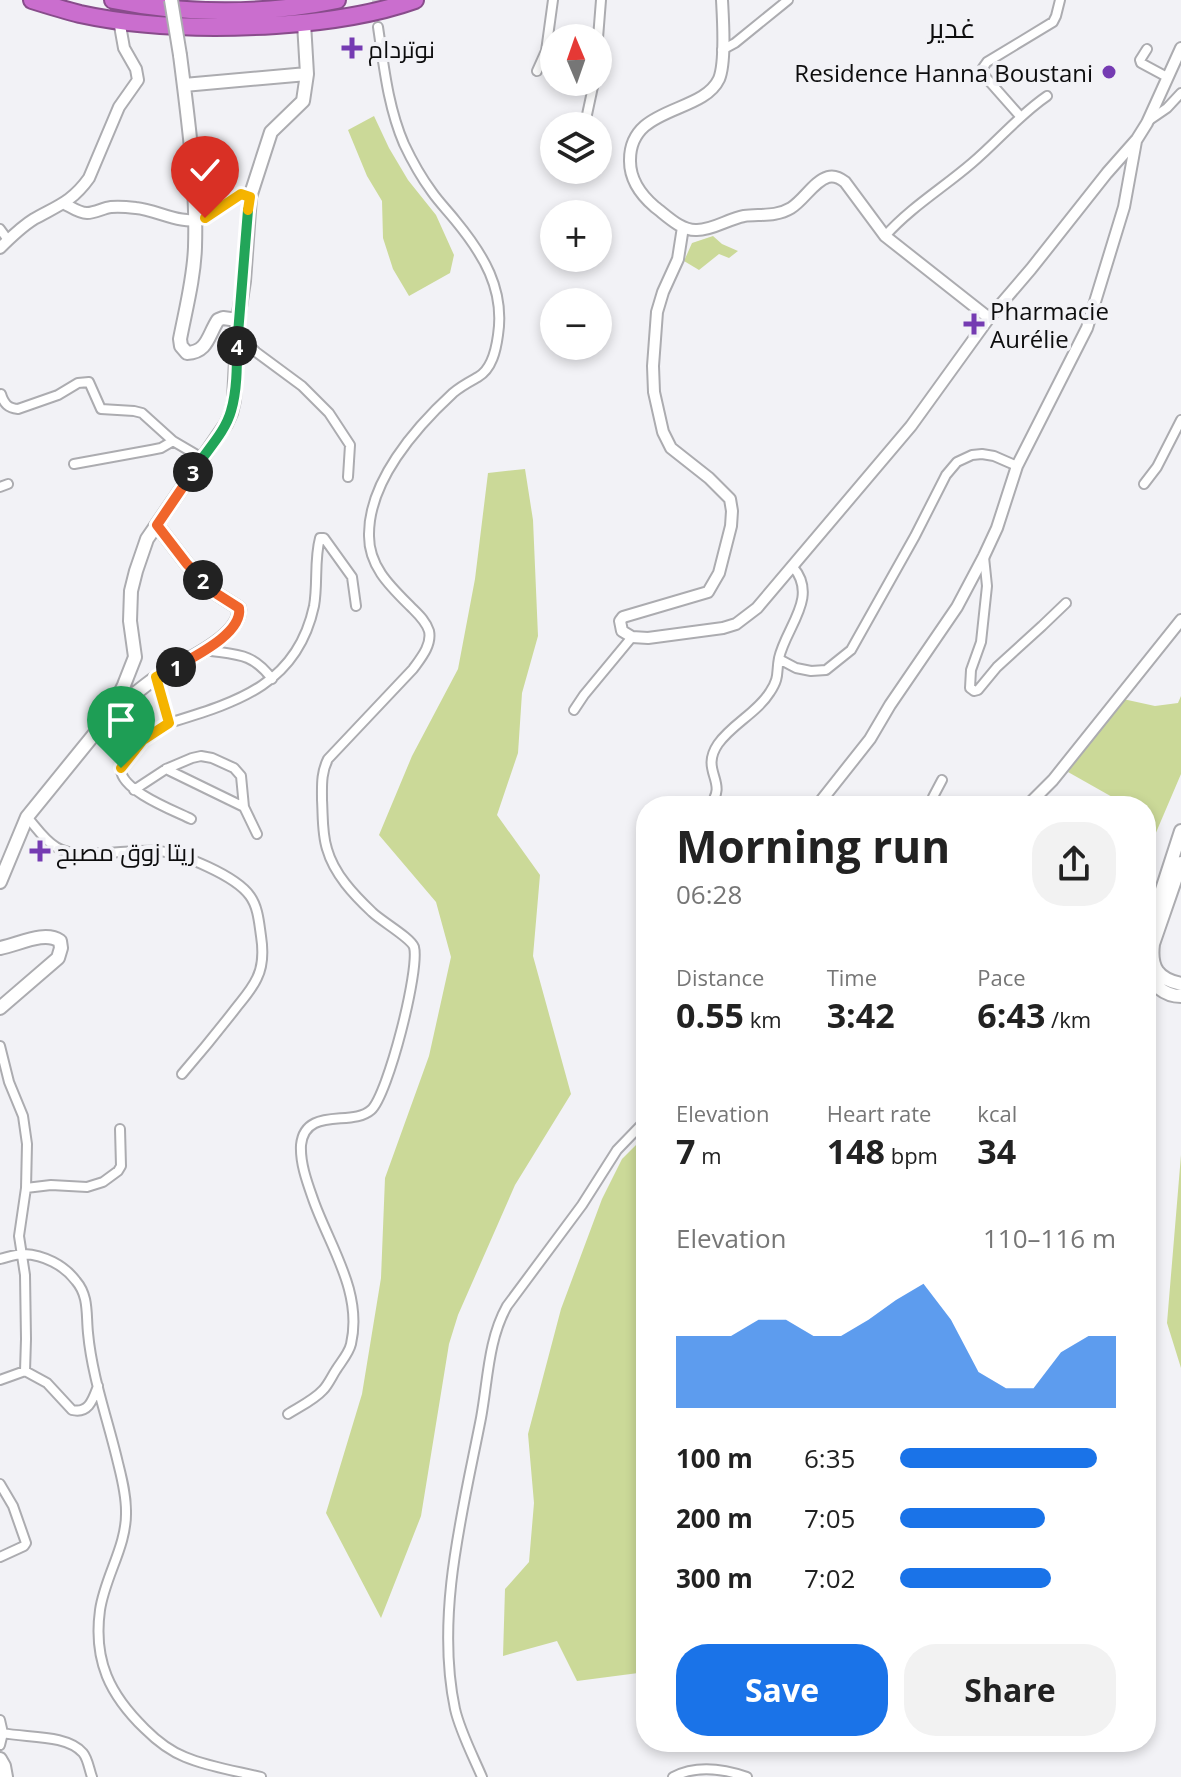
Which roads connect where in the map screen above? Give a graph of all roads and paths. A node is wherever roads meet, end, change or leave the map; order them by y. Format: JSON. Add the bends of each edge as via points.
{"nodes":[{"id":1,"x":32,"y":0,"type":"edge"},
{"id":2,"x":113,"y":0,"type":"edge"},
{"id":3,"x":171,"y":0,"type":"edge"},
{"id":4,"x":415,"y":0,"type":"edge"},
{"id":5,"x":553,"y":0,"type":"edge"},
{"id":6,"x":601,"y":0,"type":"edge"},
{"id":7,"x":722,"y":0,"type":"edge"},
{"id":8,"x":788,"y":0,"type":"edge"},
{"id":9,"x":1060,"y":0,"type":"edge"},
{"id":10,"x":325,"y":1,"type":"edge"},
{"id":11,"x":266,"y":4,"type":"edge"},
{"id":12,"x":119,"y":20,"type":"junction"},
{"id":13,"x":304,"y":23,"type":"junction"},
{"id":14,"x":599,"y":24,"type":"edge"},
{"id":15,"x":378,"y":27,"type":"tunnel mouth"},
{"id":16,"x":1181,"y":48,"type":"edge"},
{"id":17,"x":1147,"y":49,"type":"dead end"},
{"id":18,"x":722,"y":50,"type":"junction"},
{"id":19,"x":537,"y":71,"type":"dead end"},
{"id":20,"x":307,"y":74,"type":"junction"},
{"id":21,"x":1167,"y":77,"type":"junction"},
{"id":22,"x":184,"y":85,"type":"junction"},
{"id":23,"x":1181,"y":93,"type":"edge"},
{"id":24,"x":1047,"y":96,"type":"dead end"},
{"id":25,"x":1020,"y":116,"type":"junction"},
{"id":26,"x":1147,"y":123,"type":"junction"},
{"id":27,"x":1137,"y":139,"type":"junction"},
{"id":28,"x":250,"y":197,"type":"junction"},
{"id":29,"x":65,"y":204,"type":"junction"},
{"id":30,"x":195,"y":220,"type":"junction"},
{"id":31,"x":683,"y":227,"type":"junction"},
{"id":32,"x":0,"y":229,"type":"edge"},
{"id":33,"x":885,"y":236,"type":"junction"},
{"id":34,"x":4,"y":244,"type":"edge"},
{"id":35,"x":989,"y":318,"type":"junction"},
{"id":36,"x":238,"y":320,"type":"junction"},
{"id":37,"x":238,"y":334,"type":"junction"},
{"id":38,"x":1,"y":394,"type":"edge"},
{"id":39,"x":1181,"y":420,"type":"edge"},
{"id":40,"x":173,"y":441,"type":"junction"},
{"id":41,"x":202,"y":458,"type":"junction"},
{"id":42,"x":74,"y":464,"type":"dead end"},
{"id":43,"x":1017,"y":466,"type":"junction"},
{"id":44,"x":348,"y":477,"type":"dead end"},
{"id":45,"x":1144,"y":484,"type":"dead end"},
{"id":46,"x":157,"y":525,"type":"junction"},
{"id":47,"x":984,"y":556,"type":"junction"},
{"id":48,"x":793,"y":567,"type":"junction"},
{"id":49,"x":1066,"y":603,"type":"dead end"},
{"id":50,"x":356,"y":606,"type":"dead end"},
{"id":51,"x":1181,"y":620,"type":"edge"},
{"id":52,"x":632,"y":637,"type":"junction"},
{"id":53,"x":205,"y":650,"type":"junction"},
{"id":54,"x":779,"y":659,"type":"junction"},
{"id":55,"x":156,"y":677,"type":"junction"},
{"id":56,"x":272,"y":679,"type":"junction"},
{"id":57,"x":574,"y":710,"type":"dead end"},
{"id":58,"x":109,"y":716,"type":"junction"},
{"id":59,"x":169,"y":723,"type":"junction"},
{"id":60,"x":166,"y":769,"type":"junction"},
{"id":61,"x":942,"y":780,"type":"dead end"},
{"id":62,"x":134,"y":790,"type":"junction"},
{"id":63,"x":716,"y":796,"type":"edge"},
{"id":64,"x":825,"y":796,"type":"edge"},
{"id":65,"x":934,"y":796,"type":"edge"},
{"id":66,"x":1037,"y":796,"type":"edge"},
{"id":67,"x":244,"y":807,"type":"junction"},
{"id":68,"x":27,"y":817,"type":"junction"},
{"id":69,"x":191,"y":819,"type":"dead end"},
{"id":70,"x":1181,"y":831,"type":"edge"},
{"id":71,"x":257,"y":834,"type":"dead end"},
{"id":72,"x":1181,"y":863,"type":"edge"},
{"id":73,"x":0,"y":882,"type":"edge"},
{"id":74,"x":1156,"y":908,"type":"edge"},
{"id":75,"x":1156,"y":935,"type":"edge"},
{"id":76,"x":0,"y":948,"type":"edge"},
{"id":77,"x":1156,"y":985,"type":"edge"},
{"id":78,"x":1178,"y":990,"type":"edge"},
{"id":79,"x":0,"y":1008,"type":"edge"},
{"id":80,"x":0,"y":1046,"type":"edge"},
{"id":81,"x":182,"y":1074,"type":"dead end"},
{"id":82,"x":120,"y":1129,"type":"dead end"},
{"id":83,"x":636,"y":1130,"type":"edge"},
{"id":84,"x":26,"y":1188,"type":"junction"},
{"id":85,"x":21,"y":1254,"type":"junction"},
{"id":86,"x":0,"y":1259,"type":"edge"},
{"id":87,"x":25,"y":1371,"type":"junction"},
{"id":88,"x":0,"y":1380,"type":"edge"},
{"id":89,"x":98,"y":1386,"type":"junction"},
{"id":90,"x":288,"y":1414,"type":"dead end"},
{"id":91,"x":0,"y":1484,"type":"edge"},
{"id":92,"x":0,"y":1557,"type":"edge"},
{"id":93,"x":0,"y":1720,"type":"edge"},
{"id":94,"x":3,"y":1733,"type":"junction"},
{"id":95,"x":0,"y":1745,"type":"edge"},
{"id":96,"x":0,"y":1759,"type":"edge"},
{"id":97,"x":6,"y":1777,"type":"edge"},
{"id":98,"x":92,"y":1777,"type":"edge"},
{"id":99,"x":261,"y":1777,"type":"edge"},
{"id":100,"x":482,"y":1777,"type":"edge"},
{"id":101,"x":673,"y":1777,"type":"edge"},
{"id":102,"x":747,"y":1777,"type":"edge"}],
"edges":[{"from":1,"to":12,"type":"highway"},
{"from":2,"to":11,"type":"highway","via":[[184,10],[226,11]]},
{"from":3,"to":22,"type":"main road","bridge":true},
{"from":4,"to":13,"type":"highway"},
{"from":5,"to":19,"type":"street","via":[[546,51]]},
{"from":6,"to":14,"type":"street"},
{"from":7,"to":18,"type":"street"},
{"from":8,"to":18,"type":"street"},
{"from":9,"to":25,"type":"street","via":[[1053,22],[982,69]]},
{"from":10,"to":11,"type":"highway"},
{"from":12,"to":13,"type":"highway","via":[[210,28]]},
{"from":12,"to":29,"type":"street","via":[[138,80],[119,107],[89,178]]},
{"from":13,"to":20,"type":"main road"},
{"from":15,"to":90,"type":"street","via":[[391,106],[405,145],[432,193],[490,273],[500,312],[490,365],[454,392],[402,449],[370,519],[369,540],[380,575],[425,621],[429,640],[413,669],[328,759],[321,775],[324,834],[341,878],[373,913],[410,939],[414,958],[398,1041],[376,1103],[361,1115],[321,1121],[302,1141],[309,1187],[345,1274],[353,1315],[351,1345],[323,1391]]},
{"from":16,"to":21,"type":"street"},
{"from":17,"to":21,"type":"street","via":[[1141,63]]},
{"from":18,"to":31,"type":"street","via":[[720,76],[712,91],[645,125],[630,157],[637,187]]},
{"from":20,"to":22,"type":"main road"},
{"from":20,"to":28,"type":"main road","via":[[303,101],[271,132]]},
{"from":21,"to":26,"type":"street"},
{"from":22,"to":30,"type":"main road"},
{"from":23,"to":26,"type":"street"},
{"from":24,"to":25,"type":"street"},
{"from":25,"to":33,"type":"street","via":[[996,143]]},
{"from":26,"to":27,"type":"street"},
{"from":27,"to":35,"type":"street"},
{"from":27,"to":43,"type":"street","via":[[1124,207],[1087,328]]},
{"from":28,"to":30,"type":"street","via":[[238,195],[210,216]]},
{"from":28,"to":36,"type":"main road"},
{"from":29,"to":30,"type":"street","via":[[88,213],[138,208]]},
{"from":29,"to":34,"type":"street","via":[[31,221]]},
{"from":30,"to":36,"type":"main road","via":[[181,346],[187,353],[198,352],[218,320]]},
{"from":31,"to":33,"type":"street","via":[[701,230],[743,216],[787,211],[832,176],[845,182]]},
{"from":31,"to":52,"type":"street","via":[[678,259],[657,312],[654,392],[671,448],[730,499],[731,526],[719,573],[708,592],[623,617],[622,631]]},
{"from":32,"to":34,"type":"street"},
{"from":33,"to":35,"type":"street"},
{"from":35,"to":48,"type":"street","via":[[911,426]]},
{"from":36,"to":37,"type":"main road"},
{"from":37,"to":41,"type":"main road","via":[[231,413]]},
{"from":37,"to":44,"type":"street","via":[[329,413],[350,445]]},
{"from":38,"to":40,"type":"street","via":[[6,405],[18,409],[89,382],[101,409],[142,413]]},
{"from":39,"to":45,"type":"street"},
{"from":40,"to":41,"type":"street"},
{"from":40,"to":42,"type":"street","via":[[161,448]]},
{"from":41,"to":46,"type":"main road"},
{"from":43,"to":47,"type":"street"},
{"from":43,"to":54,"type":"street","via":[[982,454],[957,462],[851,650],[826,670],[796,668]]},
{"from":46,"to":53,"type":"main road","via":[[187,564],[239,608],[233,627]]},
{"from":46,"to":58,"type":"main road","via":[[147,539],[131,591],[133,663]]},
{"from":47,"to":49,"type":"street","via":[[987,586],[981,642],[970,680],[974,691]]},
{"from":47,"to":64,"type":"street","via":[[957,607],[870,739]]},
{"from":48,"to":52,"type":"street","via":[[736,624]]},
{"from":48,"to":54,"type":"street","via":[[803,585],[802,604]]},
{"from":50,"to":56,"type":"street","via":[[352,577],[320,538],[308,626],[298,649]]},
{"from":51,"to":66,"type":"street"},
{"from":52,"to":57,"type":"street"},
{"from":53,"to":55,"type":"main road"},
{"from":53,"to":56,"type":"street","via":[[254,660]]},
{"from":54,"to":63,"type":"street","via":[[779,677],[769,695],[715,749],[710,769]]},
{"from":55,"to":58,"type":"main road"},
{"from":55,"to":59,"type":"street"},
{"from":56,"to":59,"type":"street","via":[[218,708]]},
{"from":58,"to":68,"type":"main road"},
{"from":59,"to":62,"type":"street","via":[[143,740],[121,768]]},
{"from":60,"to":62,"type":"street"},
{"from":60,"to":67,"type":"street"},
{"from":60,"to":67,"type":"street","via":[[201,756],[234,768],[241,776]]},
{"from":61,"to":65,"type":"street"},
{"from":62,"to":69,"type":"street"},
{"from":67,"to":71,"type":"street"},
{"from":68,"to":73,"type":"main road"},
{"from":68,"to":81,"type":"street","via":[[63,851],[172,853],[217,872],[249,894],[259,918],[260,974]]},
{"from":70,"to":74,"type":"main road"},
{"from":72,"to":75,"type":"main road"},
{"from":76,"to":79,"type":"main road","via":[[44,937],[54,937],[61,948],[58,958]]},
{"from":77,"to":78,"type":"main road"},
{"from":80,"to":84,"type":"street","via":[[25,1123]]},
{"from":82,"to":84,"type":"street","via":[[121,1166],[103,1182]]},
{"from":83,"to":100,"type":"street","via":[[507,1306],[494,1336],[456,1541],[449,1633],[455,1710]]},
{"from":84,"to":85,"type":"street"},
{"from":85,"to":86,"type":"street"},
{"from":85,"to":87,"type":"street"},
{"from":85,"to":89,"type":"street","via":[[52,1261],[83,1290]]},
{"from":87,"to":88,"type":"street"},
{"from":87,"to":89,"type":"street","via":[[47,1383],[76,1411],[87,1408]]},
{"from":89,"to":99,"type":"street","via":[[126,1510],[126,1528],[100,1611],[105,1675],[135,1720],[174,1752]]},
{"from":91,"to":92,"type":"street","via":[[26,1543]]},
{"from":93,"to":94,"type":"street"},
{"from":94,"to":95,"type":"street"},
{"from":94,"to":98,"type":"street","via":[[70,1744],[82,1751]]},
{"from":96,"to":97,"type":"main road"},
{"from":101,"to":102,"type":"street","via":[[704,1768]]}]}
